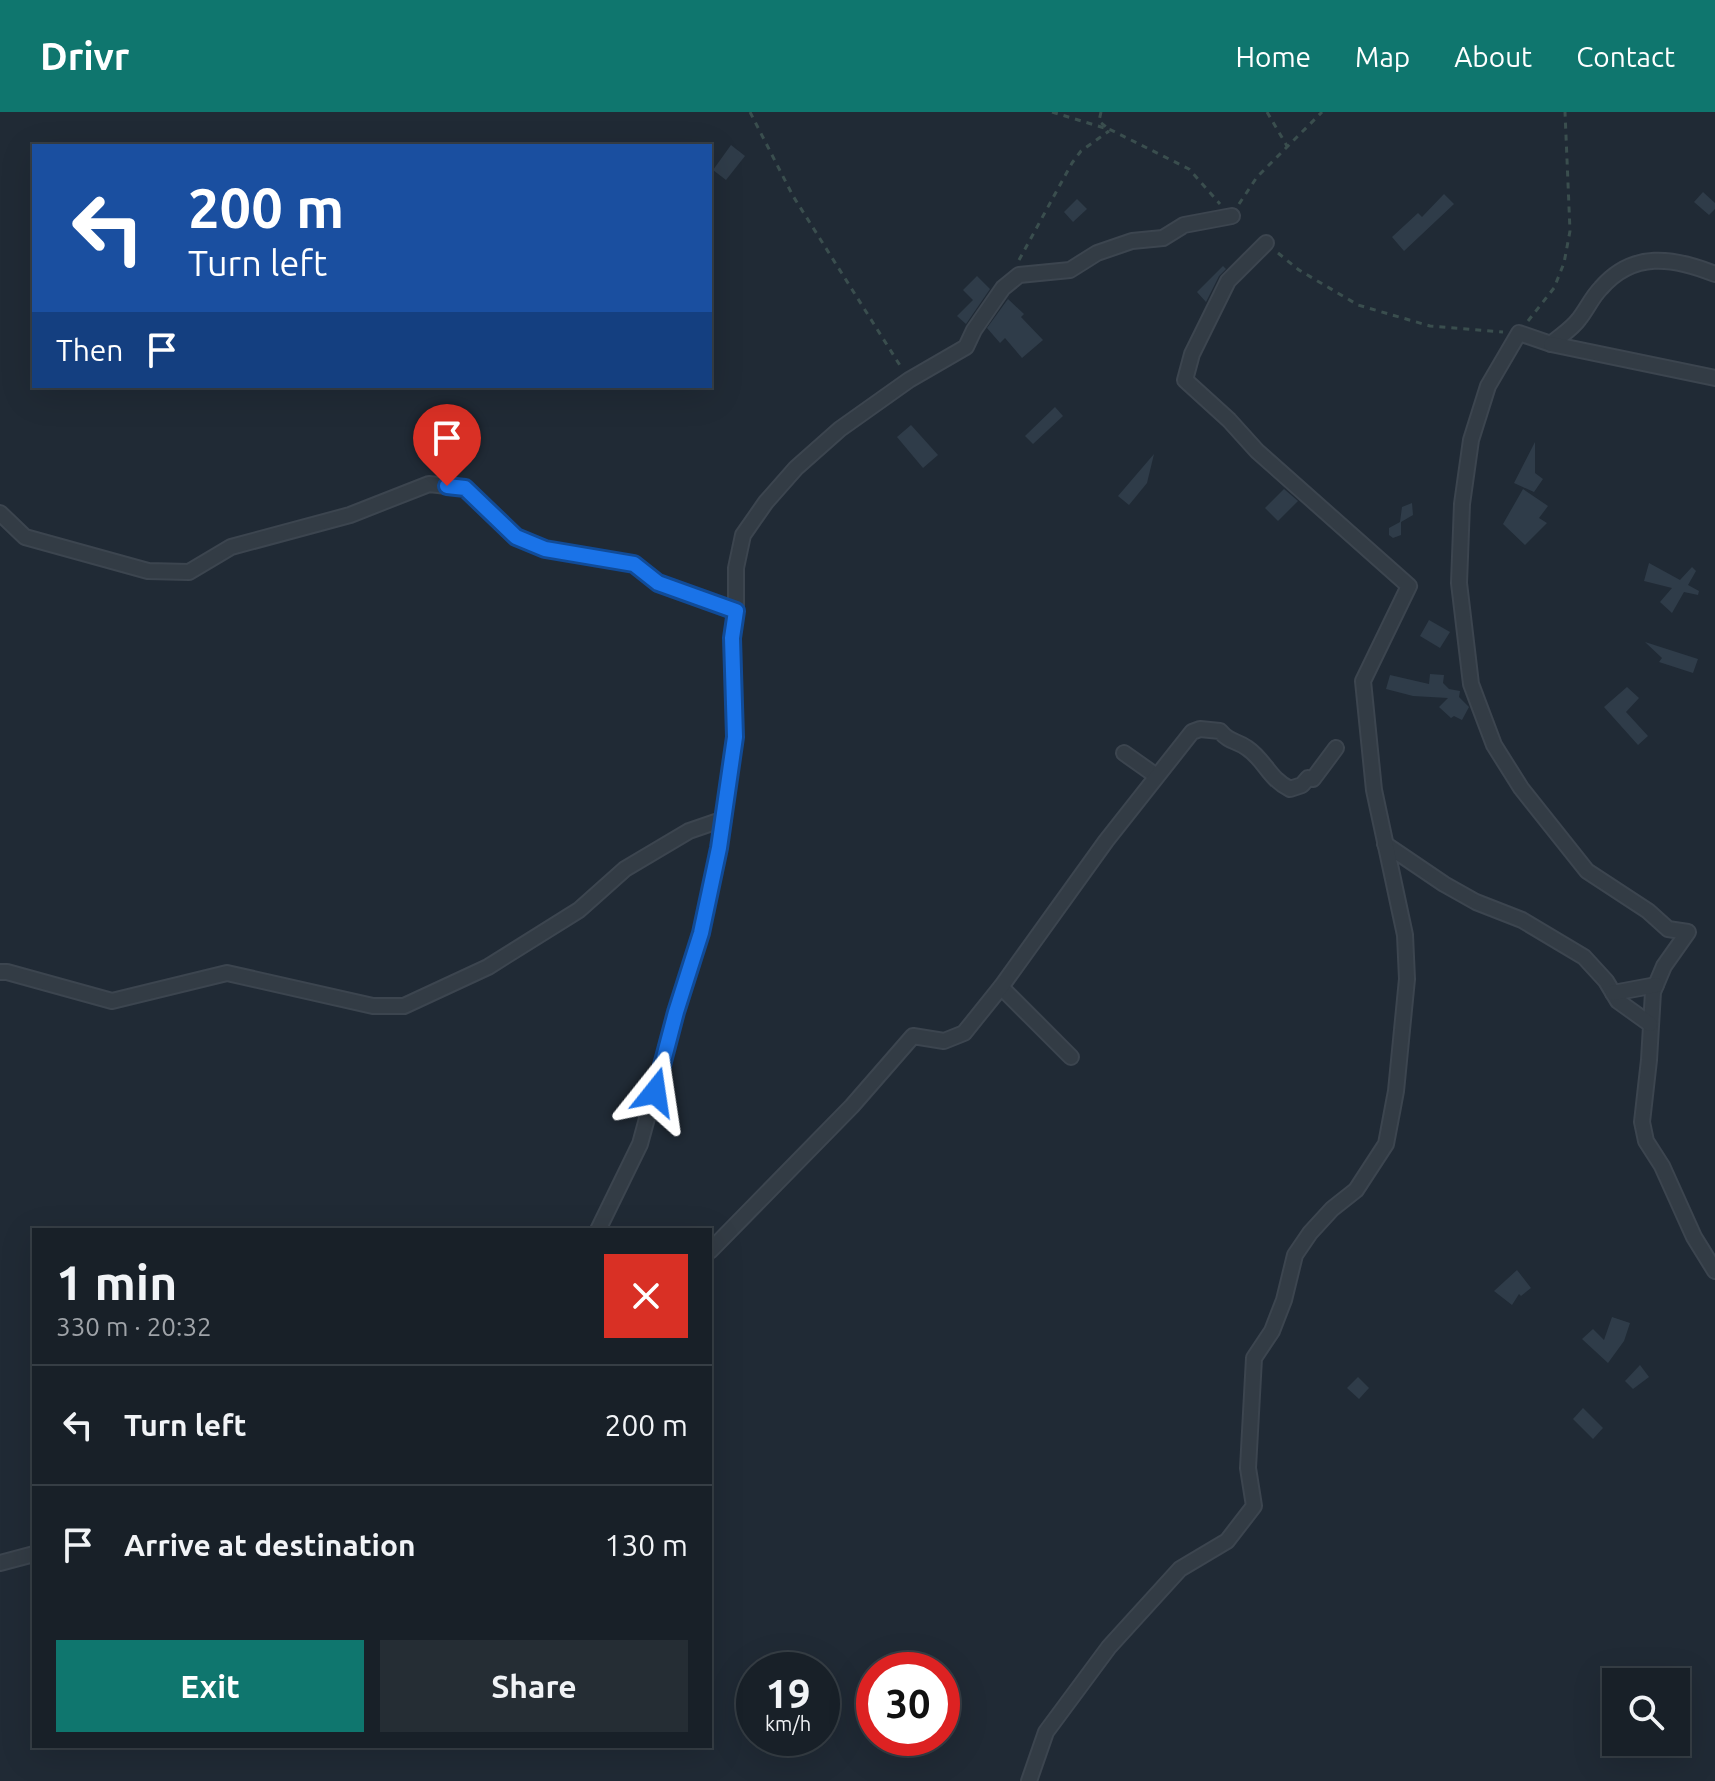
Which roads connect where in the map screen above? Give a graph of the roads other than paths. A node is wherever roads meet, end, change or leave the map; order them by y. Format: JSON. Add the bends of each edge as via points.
{"nodes":[{"id":1,"x":1232,"y":216,"type":"road end"},
{"id":2,"x":1266,"y":243,"type":"road end"},
{"id":3,"x":1715,"y":274,"type":"edge"},
{"id":4,"x":1551,"y":344,"type":"junction"},
{"id":5,"x":1715,"y":378,"type":"edge"},
{"id":6,"x":0,"y":513,"type":"edge"},
{"id":7,"x":736,"y":611,"type":"junction"},
{"id":8,"x":1336,"y":748,"type":"dead end"},
{"id":9,"x":1124,"y":753,"type":"dead end"},
{"id":10,"x":1155,"y":775,"type":"junction"},
{"id":11,"x":724,"y":819,"type":"junction"},
{"id":12,"x":1385,"y":844,"type":"junction"},
{"id":13,"x":0,"y":972,"type":"edge"},
{"id":14,"x":1656,"y":985,"type":"junction"},
{"id":15,"x":1001,"y":987,"type":"junction"},
{"id":16,"x":1613,"y":993,"type":"junction"},
{"id":17,"x":1650,"y":1024,"type":"junction"},
{"id":18,"x":1071,"y":1057,"type":"dead end"},
{"id":19,"x":599,"y":1228,"type":"edge"},
{"id":20,"x":712,"y":1249,"type":"edge"},
{"id":21,"x":1715,"y":1271,"type":"edge"},
{"id":22,"x":32,"y":1555,"type":"edge"},
{"id":23,"x":0,"y":1563,"type":"edge"},
{"id":24,"x":1029,"y":1781,"type":"edge"}],
"edges":[{"from":1,"to":7,"type":"street","via":[[1184,225],[1163,238],[1132,241],[1070,270],[1019,275],[1003,288],[966,347],[840,429],[766,502],[743,535]]},
{"from":2,"to":12,"type":"street","via":[[1228,281],[1185,380],[1409,586],[1363,681]]},
{"from":3,"to":4,"type":"street","via":[[1692,264],[1651,260],[1625,266]]},
{"from":4,"to":5,"type":"street"},
{"from":4,"to":14,"type":"street","via":[[1519,333],[1488,386],[1471,440],[1459,583],[1471,684],[1494,745],[1587,871],[1668,929],[1688,932]]},
{"from":6,"to":7,"type":"street","via":[[25,537],[148,571],[189,572],[231,547],[350,515],[429,484],[465,488],[516,537],[545,549],[634,564],[658,583]]},
{"from":7,"to":11,"type":"street","via":[[735,737]]},
{"from":8,"to":10,"type":"street","via":[[1313,779],[1290,789],[1274,779],[1248,748],[1228,741],[1220,731],[1200,729]]},
{"from":9,"to":10,"type":"street"},
{"from":10,"to":15,"type":"street"},
{"from":11,"to":13,"type":"street","via":[[689,831],[625,869],[579,910],[488,967],[404,1006],[373,1006],[227,973],[112,1001]]},
{"from":11,"to":19,"type":"street","via":[[701,933],[640,1144]]},
{"from":12,"to":16,"type":"street","via":[[1476,902],[1558,940],[1584,957]]},
{"from":12,"to":24,"type":"street","via":[[1405,935],[1407,979],[1386,1144],[1356,1190],[1332,1209],[1295,1255],[1272,1331],[1254,1358],[1248,1468],[1254,1506],[1227,1541],[1180,1569],[1109,1647],[1046,1732]]},
{"from":14,"to":16,"type":"street"},
{"from":14,"to":17,"type":"street"},
{"from":15,"to":18,"type":"street"},
{"from":15,"to":20,"type":"street","via":[[964,1033],[944,1041],[913,1036]]},
{"from":16,"to":17,"type":"street"},
{"from":17,"to":21,"type":"street","via":[[1642,1122],[1646,1141]]},
{"from":22,"to":23,"type":"street"}]}
